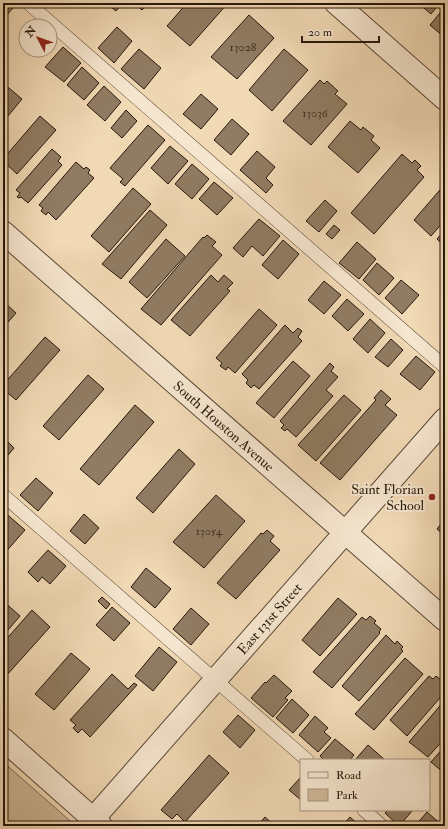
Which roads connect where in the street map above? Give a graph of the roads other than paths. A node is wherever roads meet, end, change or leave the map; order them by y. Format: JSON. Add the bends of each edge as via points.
{"nodes":[{"id":1,"x":28,"y":3,"type":"edge"},
{"id":2,"x":336,"y":3,"type":"edge"},
{"id":3,"x":445,"y":99,"type":"edge"},
{"id":4,"x":3,"y":232,"type":"edge"},
{"id":5,"x":445,"y":367,"type":"edge"},
{"id":6,"x":445,"y":419,"type":"edge"},
{"id":7,"x":3,"y":495,"type":"edge"},
{"id":8,"x":345,"y":532,"type":"junction"},
{"id":9,"x":445,"y":620,"type":"edge"},
{"id":10,"x":215,"y":680,"type":"junction"},
{"id":11,"x":3,"y":740,"type":"edge"},
{"id":12,"x":306,"y":759,"type":"edge"},
{"id":13,"x":365,"y":811,"type":"edge"},
{"id":14,"x":97,"y":822,"type":"edge"},
{"id":15,"x":382,"y":826,"type":"edge"}],
"edges":[{"from":1,"to":5,"type":"lane"},
{"from":2,"to":3,"type":"street"},
{"from":4,"to":8,"type":"street","name":"South Houston Avenue"},
{"from":6,"to":8,"type":"street","name":"East 131st Street"},
{"from":7,"to":10,"type":"lane"},
{"from":8,"to":9,"type":"street","name":"South Houston Avenue"},
{"from":8,"to":10,"type":"street","name":"East 131st Street"},
{"from":10,"to":12,"type":"lane"},
{"from":10,"to":14,"type":"street","name":"East 131st Street"},
{"from":11,"to":14,"type":"street"},
{"from":13,"to":15,"type":"lane"}]}
